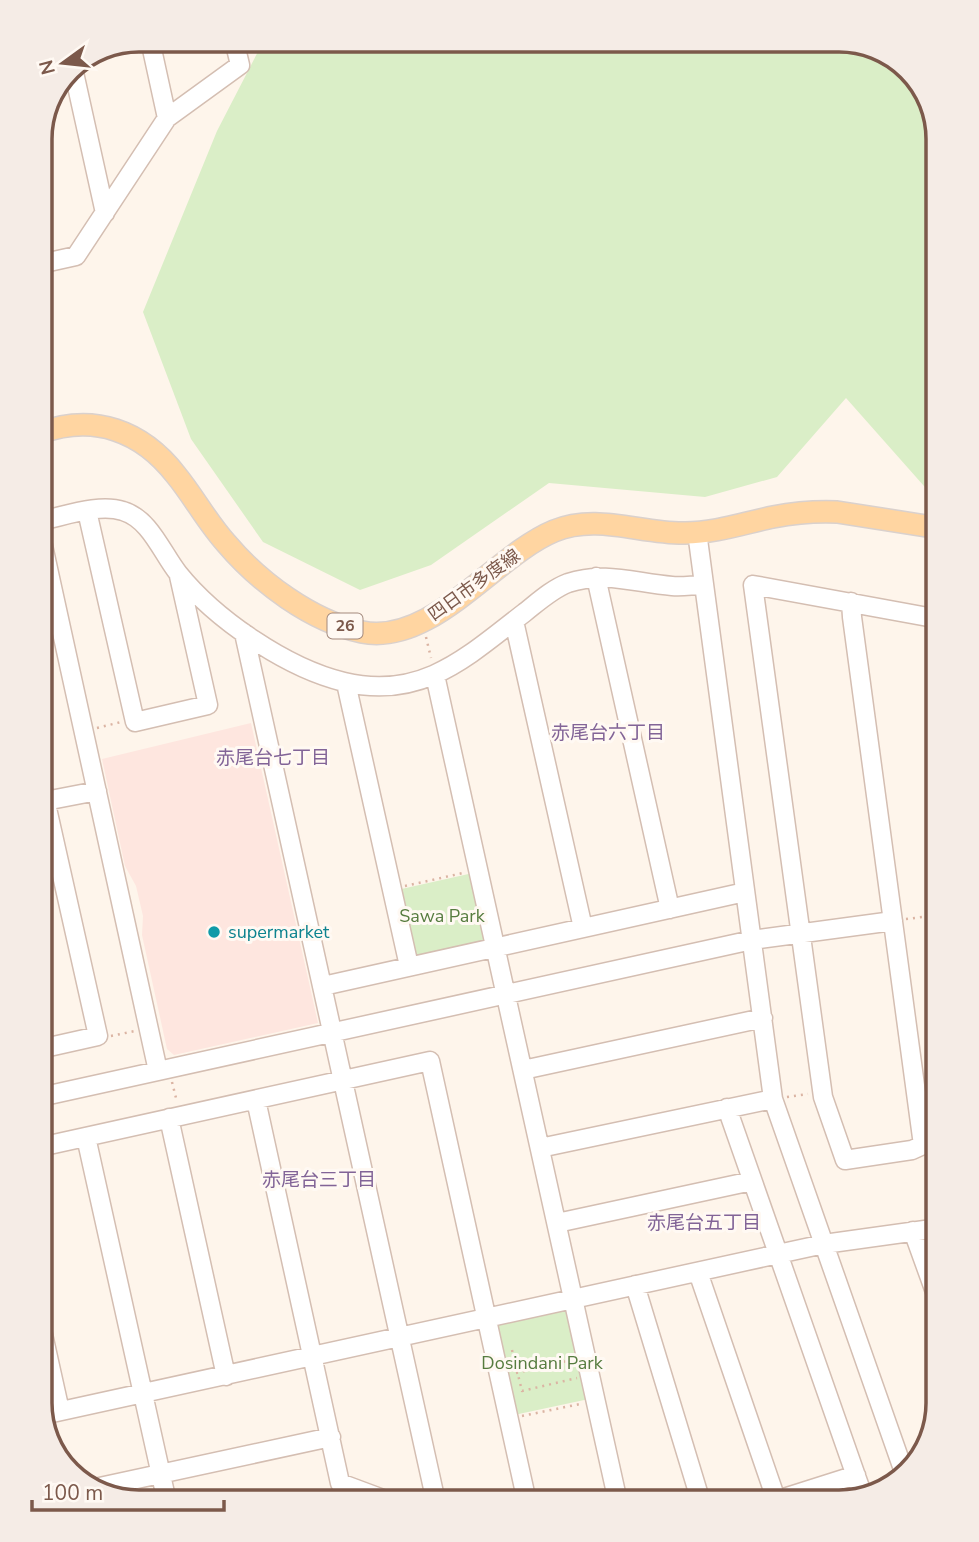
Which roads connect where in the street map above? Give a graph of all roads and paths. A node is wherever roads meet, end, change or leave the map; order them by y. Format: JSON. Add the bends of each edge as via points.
{"nodes":[{"id":1,"x":153,"y":52,"type":"edge"},
{"id":2,"x":237,"y":52,"type":"edge"},
{"id":3,"x":80,"y":98,"type":"edge"},
{"id":4,"x":167,"y":118,"type":"junction"},
{"id":5,"x":105,"y":213,"type":"junction"},
{"id":6,"x":53,"y":261,"type":"edge"},
{"id":7,"x":53,"y":429,"type":"edge"},
{"id":8,"x":87,"y":511,"type":"junction"},
{"id":9,"x":53,"y":518,"type":"edge"},
{"id":10,"x":926,"y":526,"type":"edge"},
{"id":11,"x":697,"y":532,"type":"junction"},
{"id":12,"x":178,"y":573,"type":"junction"},
{"id":13,"x":596,"y":577,"type":"junction"},
{"id":14,"x":704,"y":585,"type":"junction"},
{"id":15,"x":53,"y":589,"type":"edge"},
{"id":16,"x":851,"y":603,"type":"junction"},
{"id":17,"x":926,"y":617,"type":"edge"},
{"id":18,"x":514,"y":621,"type":"junction"},
{"id":19,"x":425,"y":631,"type":"dead end"},
{"id":20,"x":244,"y":633,"type":"junction"},
{"id":21,"x":435,"y":675,"type":"junction"},
{"id":22,"x":346,"y":683,"type":"junction"},
{"id":23,"x":134,"y":718,"type":"junction"},
{"id":24,"x":92,"y":729,"type":"dead end"},
{"id":25,"x":97,"y":791,"type":"junction"},
{"id":26,"x":52,"y":800,"type":"edge"},
{"id":27,"x":52,"y":842,"type":"edge"},
{"id":28,"x":477,"y":870,"type":"junction"},
{"id":29,"x":391,"y":889,"type":"junction"},
{"id":30,"x":745,"y":892,"type":"junction"},
{"id":31,"x":670,"y":909,"type":"junction"},
{"id":32,"x":926,"y":917,"type":"edge"},
{"id":33,"x":893,"y":921,"type":"junction"},
{"id":34,"x":583,"y":928,"type":"junction"},
{"id":35,"x":799,"y":933,"type":"junction"},
{"id":36,"x":752,"y":940,"type":"junction"},
{"id":37,"x":495,"y":948,"type":"junction"},
{"id":38,"x":409,"y":966,"type":"junction"},
{"id":39,"x":323,"y":986,"type":"junction"},
{"id":40,"x":506,"y":995,"type":"junction"},
{"id":41,"x":762,"y":1018,"type":"junction"},
{"id":42,"x":140,"y":1030,"type":"dead end"},
{"id":43,"x":332,"y":1032,"type":"junction"},
{"id":44,"x":98,"y":1036,"type":"junction"},
{"id":45,"x":52,"y":1046,"type":"edge"},
{"id":46,"x":523,"y":1070,"type":"junction"},
{"id":47,"x":165,"y":1074,"type":"junction"},
{"id":48,"x":343,"y":1081,"type":"junction"},
{"id":49,"x":822,"y":1092,"type":"junction"},
{"id":50,"x":52,"y":1095,"type":"edge"},
{"id":51,"x":773,"y":1099,"type":"junction"},
{"id":52,"x":256,"y":1100,"type":"junction"},
{"id":53,"x":727,"y":1108,"type":"junction"},
{"id":54,"x":926,"y":1115,"type":"edge"},
{"id":55,"x":175,"y":1117,"type":"junction"},
{"id":56,"x":86,"y":1137,"type":"junction"},
{"id":57,"x":52,"y":1144,"type":"edge"},
{"id":58,"x":926,"y":1146,"type":"edge"},
{"id":59,"x":540,"y":1148,"type":"junction"},
{"id":60,"x":752,"y":1181,"type":"junction"},
{"id":61,"x":556,"y":1223,"type":"junction"},
{"id":62,"x":926,"y":1230,"type":"edge"},
{"id":63,"x":913,"y":1231,"type":"junction"},
{"id":64,"x":824,"y":1244,"type":"junction"},
{"id":65,"x":778,"y":1254,"type":"junction"},
{"id":66,"x":926,"y":1267,"type":"edge"},
{"id":67,"x":698,"y":1272,"type":"junction"},
{"id":68,"x":635,"y":1285,"type":"junction"},
{"id":69,"x":573,"y":1299,"type":"junction"},
{"id":70,"x":485,"y":1318,"type":"junction"},
{"id":71,"x":400,"y":1337,"type":"junction"},
{"id":72,"x":512,"y":1350,"type":"dead end"},
{"id":73,"x":313,"y":1356,"type":"junction"},
{"id":74,"x":586,"y":1357,"type":"junction"},
{"id":75,"x":518,"y":1373,"type":"junction"},
{"id":76,"x":226,"y":1376,"type":"junction"},
{"id":77,"x":499,"y":1377,"type":"junction"},
{"id":78,"x":579,"y":1377,"type":"dead end"},
{"id":79,"x":143,"y":1394,"type":"junction"},
{"id":80,"x":596,"y":1401,"type":"junction"},
{"id":81,"x":52,"y":1413,"type":"edge"},
{"id":82,"x":508,"y":1419,"type":"junction"},
{"id":83,"x":331,"y":1437,"type":"junction"},
{"id":84,"x":901,"y":1464,"type":"edge"},
{"id":85,"x":161,"y":1474,"type":"junction"},
{"id":86,"x":856,"y":1475,"type":"junction"},
{"id":87,"x":111,"y":1485,"type":"edge"},
{"id":88,"x":860,"y":1487,"type":"edge"},
{"id":89,"x":164,"y":1489,"type":"edge"},
{"id":90,"x":357,"y":1489,"type":"edge"},
{"id":91,"x":433,"y":1489,"type":"edge"},
{"id":92,"x":524,"y":1490,"type":"edge"},
{"id":93,"x":615,"y":1490,"type":"edge"},
{"id":94,"x":697,"y":1490,"type":"edge"},
{"id":95,"x":771,"y":1490,"type":"edge"},
{"id":96,"x":809,"y":1490,"type":"edge"}],
"edges":[{"from":1,"to":4,"type":"street"},
{"from":2,"to":4,"type":"street","via":[[240,65]]},
{"from":3,"to":5,"type":"street"},
{"from":4,"to":5,"type":"street"},
{"from":5,"to":6,"type":"street","via":[[76,256]]},
{"from":7,"to":11,"type":"main road","name":"四日市多度線","number":"26","via":[[98,425],[148,446],[252,571],[301,607],[363,632],[394,632],[422,622],[536,540],[564,527],[603,524]]},
{"from":8,"to":9,"type":"street"},
{"from":8,"to":12,"type":"street","via":[[104,508],[136,517]]},
{"from":8,"to":23,"type":"street"},
{"from":10,"to":11,"type":"main road","name":"四日市多度線","number":"26","via":[[820,511]]},
{"from":11,"to":14,"type":"street"},
{"from":12,"to":20,"type":"street"},
{"from":12,"to":23,"type":"street","via":[[208,705],[135,722]]},
{"from":13,"to":14,"type":"street"},
{"from":13,"to":18,"type":"street","via":[[565,584]]},
{"from":13,"to":31,"type":"street"},
{"from":14,"to":30,"type":"street"},
{"from":15,"to":25,"type":"street"},
{"from":16,"to":17,"type":"street"},
{"from":16,"to":33,"type":"street"},
{"from":16,"to":35,"type":"street","via":[[752,585]]},
{"from":18,"to":21,"type":"street"},
{"from":18,"to":34,"type":"street"},
{"from":19,"to":21,"type":"path"},
{"from":20,"to":22,"type":"street","via":[[296,664]]},
{"from":20,"to":39,"type":"street"},
{"from":21,"to":22,"type":"street","via":[[388,686]]},
{"from":21,"to":28,"type":"street"},
{"from":22,"to":29,"type":"street"},
{"from":23,"to":24,"type":"path"},
{"from":25,"to":26,"type":"street"},
{"from":25,"to":47,"type":"street"},
{"from":27,"to":44,"type":"street"},
{"from":28,"to":29,"type":"path"},
{"from":28,"to":37,"type":"street"},
{"from":29,"to":38,"type":"street"},
{"from":30,"to":31,"type":"street"},
{"from":30,"to":36,"type":"street"},
{"from":31,"to":34,"type":"street"},
{"from":32,"to":33,"type":"path"},
{"from":33,"to":35,"type":"street"},
{"from":33,"to":54,"type":"street"},
{"from":34,"to":37,"type":"street"},
{"from":35,"to":36,"type":"street"},
{"from":35,"to":49,"type":"street"},
{"from":36,"to":40,"type":"street"},
{"from":36,"to":41,"type":"street"},
{"from":37,"to":38,"type":"street"},
{"from":37,"to":40,"type":"street"},
{"from":38,"to":39,"type":"street"},
{"from":39,"to":43,"type":"street"},
{"from":40,"to":43,"type":"street"},
{"from":40,"to":46,"type":"street"},
{"from":41,"to":46,"type":"street"},
{"from":41,"to":51,"type":"street"},
{"from":42,"to":44,"type":"path"},
{"from":43,"to":47,"type":"street"},
{"from":43,"to":48,"type":"street"},
{"from":44,"to":45,"type":"street"},
{"from":46,"to":59,"type":"street"},
{"from":47,"to":50,"type":"street"},
{"from":47,"to":55,"type":"path"},
{"from":48,"to":52,"type":"street"},
{"from":48,"to":70,"type":"street","via":[[430,1061]]},
{"from":48,"to":71,"type":"street"},
{"from":49,"to":51,"type":"path"},
{"from":49,"to":58,"type":"street","via":[[845,1160]]},
{"from":51,"to":53,"type":"street"},
{"from":51,"to":64,"type":"street"},
{"from":52,"to":55,"type":"street"},
{"from":52,"to":73,"type":"street"},
{"from":53,"to":59,"type":"street"},
{"from":53,"to":60,"type":"street"},
{"from":55,"to":56,"type":"street"},
{"from":55,"to":76,"type":"street"},
{"from":56,"to":57,"type":"street"},
{"from":56,"to":79,"type":"street"},
{"from":59,"to":61,"type":"street"},
{"from":60,"to":61,"type":"street"},
{"from":60,"to":65,"type":"street"},
{"from":61,"to":69,"type":"street"},
{"from":62,"to":63,"type":"street"},
{"from":63,"to":64,"type":"street"},
{"from":63,"to":66,"type":"street"},
{"from":64,"to":65,"type":"street"},
{"from":64,"to":84,"type":"street"},
{"from":65,"to":67,"type":"street"},
{"from":65,"to":86,"type":"street"},
{"from":67,"to":68,"type":"street"},
{"from":67,"to":95,"type":"street"},
{"from":68,"to":69,"type":"street"},
{"from":68,"to":94,"type":"street"},
{"from":69,"to":70,"type":"street"},
{"from":69,"to":74,"type":"street"},
{"from":70,"to":71,"type":"street"},
{"from":70,"to":77,"type":"street"},
{"from":71,"to":73,"type":"street"},
{"from":71,"to":91,"type":"street"},
{"from":72,"to":75,"type":"path"},
{"from":73,"to":76,"type":"street"},
{"from":73,"to":83,"type":"street"},
{"from":74,"to":75,"type":"path"},
{"from":74,"to":80,"type":"street"},
{"from":75,"to":77,"type":"path"},
{"from":75,"to":78,"type":"path","via":[[522,1391]]},
{"from":76,"to":79,"type":"street"},
{"from":77,"to":82,"type":"street"},
{"from":79,"to":81,"type":"street"},
{"from":79,"to":85,"type":"street"},
{"from":80,"to":82,"type":"path"},
{"from":80,"to":93,"type":"street"},
{"from":82,"to":92,"type":"street"},
{"from":83,"to":85,"type":"street"},
{"from":83,"to":90,"type":"street","via":[[340,1483]]},
{"from":85,"to":87,"type":"street"},
{"from":85,"to":89,"type":"street"},
{"from":86,"to":88,"type":"street"},
{"from":86,"to":96,"type":"street"}]}
